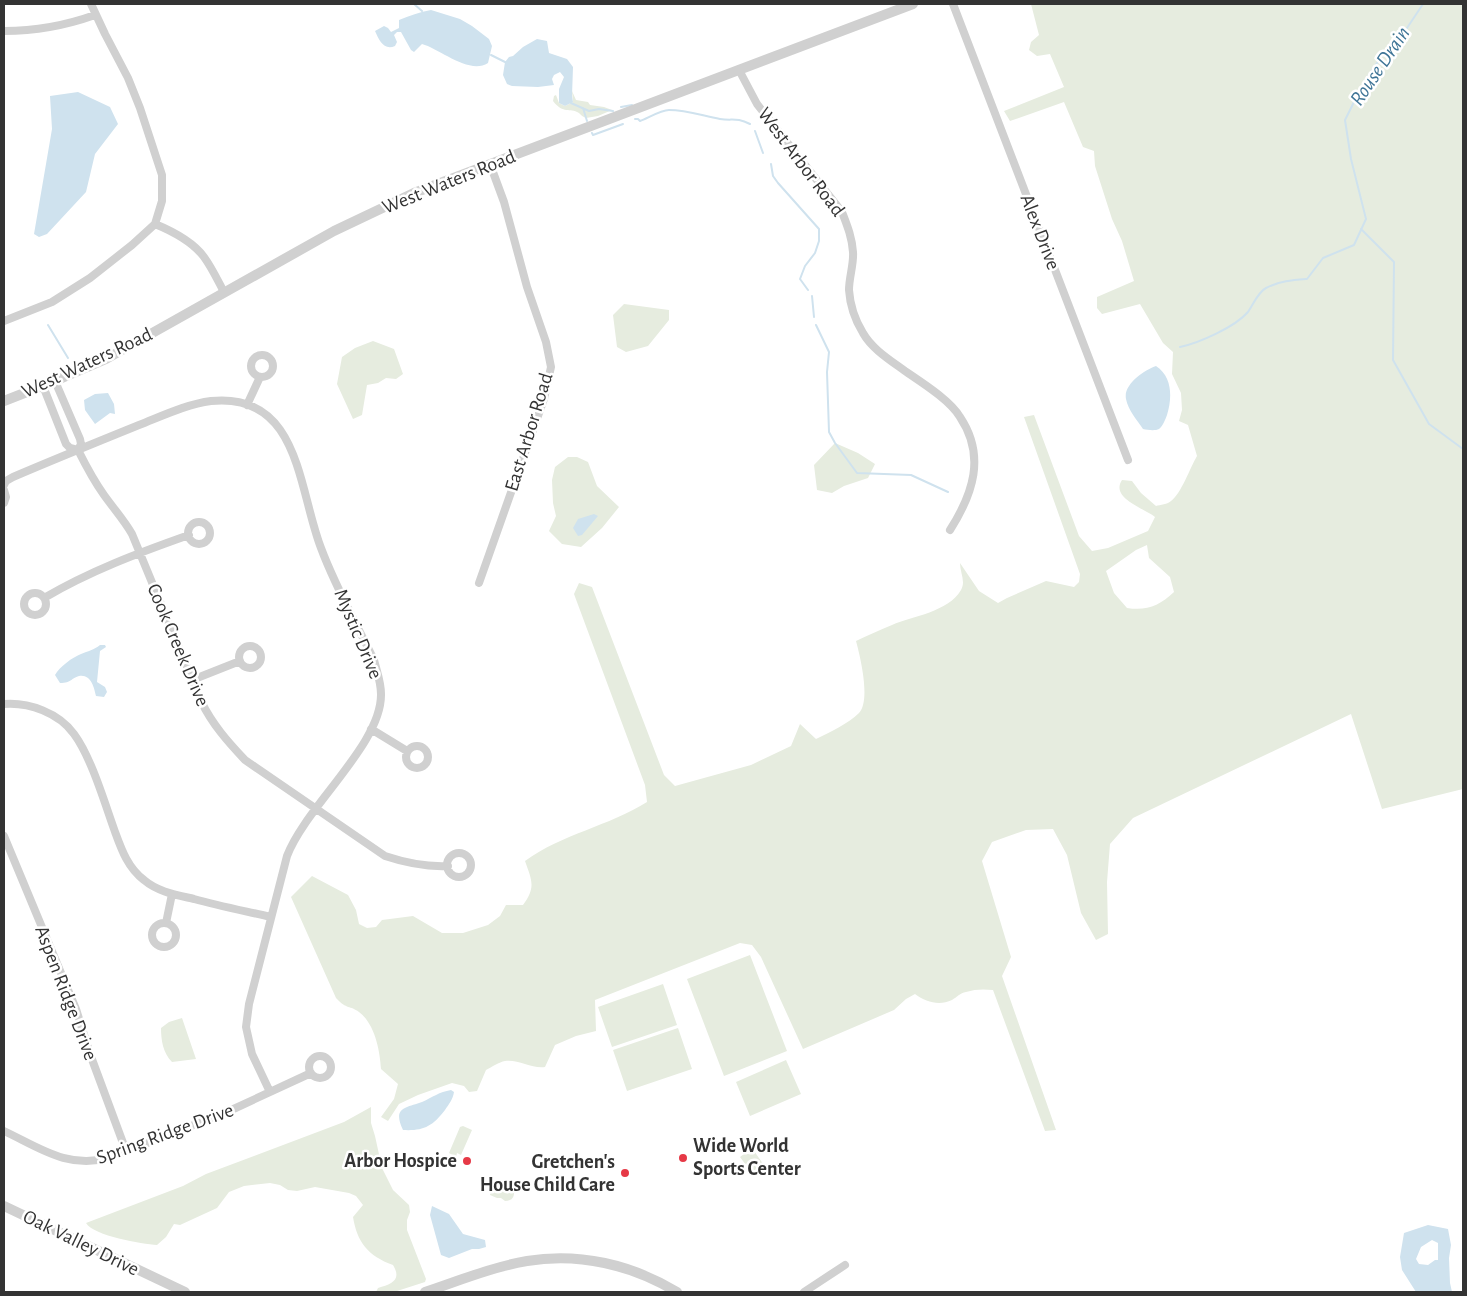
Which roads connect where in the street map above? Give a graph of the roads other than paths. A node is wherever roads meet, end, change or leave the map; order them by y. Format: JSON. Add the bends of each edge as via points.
{"nodes":[{"id":1,"x":91,"y":4,"type":"edge"},
{"id":2,"x":913,"y":4,"type":"edge"},
{"id":3,"x":953,"y":4,"type":"edge"},
{"id":4,"x":95,"y":15,"type":"junction"},
{"id":5,"x":4,"y":31,"type":"edge"},
{"id":6,"x":738,"y":70,"type":"junction"},
{"id":7,"x":490,"y":164,"type":"junction"},
{"id":8,"x":155,"y":224,"type":"junction"},
{"id":9,"x":224,"y":292,"type":"junction"},
{"id":10,"x":4,"y":321,"type":"edge"},
{"id":11,"x":260,"y":377,"type":"dead end"},
{"id":12,"x":55,"y":381,"type":"junction"},
{"id":13,"x":43,"y":386,"type":"junction"},
{"id":14,"x":4,"y":401,"type":"edge"},
{"id":15,"x":247,"y":405,"type":"junction"},
{"id":16,"x":78,"y":450,"type":"junction"},
{"id":17,"x":1128,"y":460,"type":"dead end"},
{"id":18,"x":4,"y":485,"type":"edge"},
{"id":19,"x":4,"y":490,"type":"edge"},
{"id":20,"x":4,"y":503,"type":"edge"},
{"id":21,"x":950,"y":530,"type":"dead end"},
{"id":22,"x":189,"y":535,"type":"dead end"},
{"id":23,"x":139,"y":552,"type":"junction"},
{"id":24,"x":479,"y":583,"type":"dead end"},
{"id":25,"x":44,"y":598,"type":"dead end"},
{"id":26,"x":240,"y":661,"type":"dead end"},
{"id":27,"x":192,"y":680,"type":"junction"},
{"id":28,"x":4,"y":704,"type":"edge"},
{"id":29,"x":371,"y":729,"type":"junction"},
{"id":30,"x":407,"y":751,"type":"dead end"},
{"id":31,"x":315,"y":809,"type":"junction"},
{"id":32,"x":4,"y":836,"type":"edge"},
{"id":33,"x":448,"y":866,"type":"dead end"},
{"id":34,"x":172,"y":894,"type":"junction"},
{"id":35,"x":272,"y":917,"type":"junction"},
{"id":36,"x":166,"y":923,"type":"dead end"},
{"id":37,"x":311,"y":1073,"type":"dead end"},
{"id":38,"x":270,"y":1092,"type":"junction"},
{"id":39,"x":4,"y":1131,"type":"edge"},
{"id":40,"x":126,"y":1151,"type":"junction"},
{"id":41,"x":4,"y":1206,"type":"edge"},
{"id":42,"x":845,"y":1265,"type":"dead end"},
{"id":43,"x":185,"y":1292,"type":"edge"},
{"id":44,"x":425,"y":1292,"type":"edge"},
{"id":45,"x":676,"y":1292,"type":"edge"},
{"id":46,"x":804,"y":1292,"type":"edge"}],
"edges":[{"from":1,"to":4,"type":"street"},
{"from":2,"to":6,"type":"street","name":"West Waters Road"},
{"from":3,"to":17,"type":"street","name":"Alex Drive"},
{"from":4,"to":5,"type":"street","via":[[54,26]]},
{"from":4,"to":8,"type":"street","via":[[128,78],[162,175],[162,201]]},
{"from":6,"to":7,"type":"street","name":"West Waters Road"},
{"from":6,"to":21,"type":"street","name":"West Arbor Road","via":[[757,104],[842,212],[850,231],[853,253],[849,289],[851,302],[864,335],[884,355],[940,396],[960,416],[968,432],[975,465],[971,489]]},
{"from":7,"to":9,"type":"street","name":"West Waters Road","via":[[414,193],[350,223]]},
{"from":7,"to":24,"type":"street","name":"East Arbor Road","via":[[546,342],[550,366],[544,399]]},
{"from":8,"to":9,"type":"street","via":[[197,250]]},
{"from":8,"to":10,"type":"street","via":[[69,293]]},
{"from":9,"to":12,"type":"street","name":"West Waters Road","via":[[106,359]]},
{"from":11,"to":15,"type":"street"},
{"from":12,"to":13,"type":"street","name":"West Waters Road"},
{"from":12,"to":16,"type":"street","name":"Cook Creek Drive","via":[[80,439]]},
{"from":13,"to":14,"type":"street","name":"West Waters Road"},
{"from":13,"to":16,"type":"street","name":"Cook Creek Drive","via":[[66,444]]},
{"from":15,"to":16,"type":"street","name":"Mystic Drive","via":[[222,400],[208,402],[167,414]]},
{"from":15,"to":29,"type":"street","name":"Mystic Drive","via":[[266,416],[288,440],[320,547],[374,660],[381,695],[380,708]]},
{"from":16,"to":18,"type":"street","name":"Mystic Drive","via":[[13,477]]},
{"from":16,"to":23,"type":"street","name":"Cook Creek Drive","via":[[105,496],[123,518]]},
{"from":19,"to":20,"type":"street"},
{"from":22,"to":23,"type":"street"},
{"from":23,"to":25,"type":"street"},
{"from":23,"to":27,"type":"street","name":"Cook Creek Drive"},
{"from":26,"to":27,"type":"street"},
{"from":27,"to":31,"type":"street","name":"Cook Creek Drive","via":[[207,714],[227,742],[245,760]]},
{"from":28,"to":34,"type":"street","via":[[30,706],[44,711],[75,734],[124,855],[145,882]]},
{"from":29,"to":30,"type":"street"},
{"from":29,"to":31,"type":"street","name":"Mystic Drive"},
{"from":31,"to":33,"type":"street","name":"Cook Creek Drive","via":[[385,856],[408,864]]},
{"from":31,"to":35,"type":"street","name":"Mystic Drive","via":[[288,853]]},
{"from":32,"to":40,"type":"street","name":"Aspen Ridge Drive","via":[[76,1009]]},
{"from":34,"to":35,"type":"street"},
{"from":34,"to":36,"type":"street"},
{"from":35,"to":38,"type":"street","name":"Mystic Drive","via":[[246,1027],[252,1054]]},
{"from":37,"to":38,"type":"street","name":"Spring Ridge Drive"},
{"from":38,"to":40,"type":"street","name":"Spring Ridge Drive"},
{"from":39,"to":40,"type":"street","name":"Spring Ridge Drive","via":[[70,1161],[94,1162]]},
{"from":41,"to":43,"type":"street","name":"Oak Valley Drive"},
{"from":42,"to":46,"type":"street"},
{"from":44,"to":45,"type":"street","via":[[524,1261],[570,1258],[630,1270]]}]}
